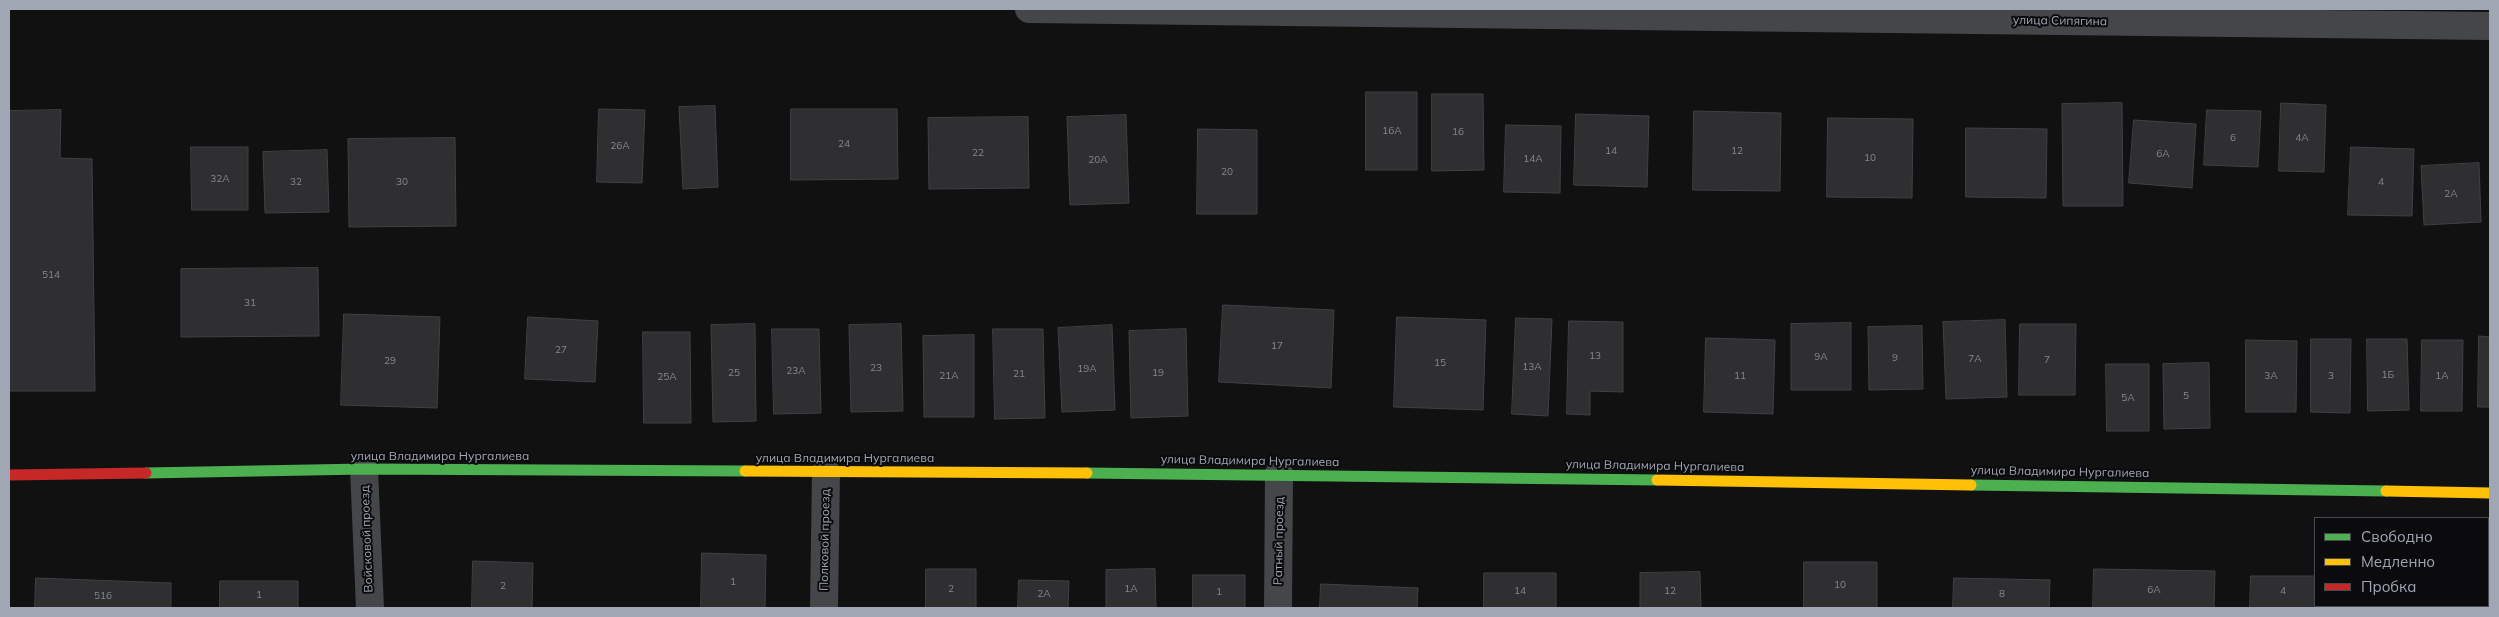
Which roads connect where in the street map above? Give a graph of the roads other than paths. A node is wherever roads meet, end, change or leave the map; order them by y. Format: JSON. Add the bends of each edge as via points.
{"nodes":[{"id":1,"x":1029,"y":9,"type":"edge"},
{"id":2,"x":2490,"y":26,"type":"edge"},
{"id":3,"x":364,"y":469,"type":"junction"},
{"id":4,"x":826,"y":472,"type":"junction"},
{"id":5,"x":1279,"y":474,"type":"junction"},
{"id":6,"x":9,"y":475,"type":"edge"},
{"id":7,"x":2490,"y":492,"type":"edge"},
{"id":8,"x":370,"y":608,"type":"edge"},
{"id":9,"x":824,"y":608,"type":"edge"},
{"id":10,"x":1278,"y":608,"type":"edge"}],
"edges":[{"from":1,"to":2,"type":"street","name":"улица Сипягина"},
{"from":3,"to":4,"type":"street","name":"улица Владимира Нургалиева"},
{"from":3,"to":6,"type":"street","name":"улица Владимира Нургалиева"},
{"from":3,"to":8,"type":"street","name":"Войсковой проезд"},
{"from":4,"to":5,"type":"street","name":"улица Владимира Нургалиева"},
{"from":4,"to":9,"type":"street","name":"Полковой проезд"},
{"from":5,"to":7,"type":"street","name":"улица Владимира Нургалиева"},
{"from":5,"to":10,"type":"street","name":"Ратный проезд"}]}
